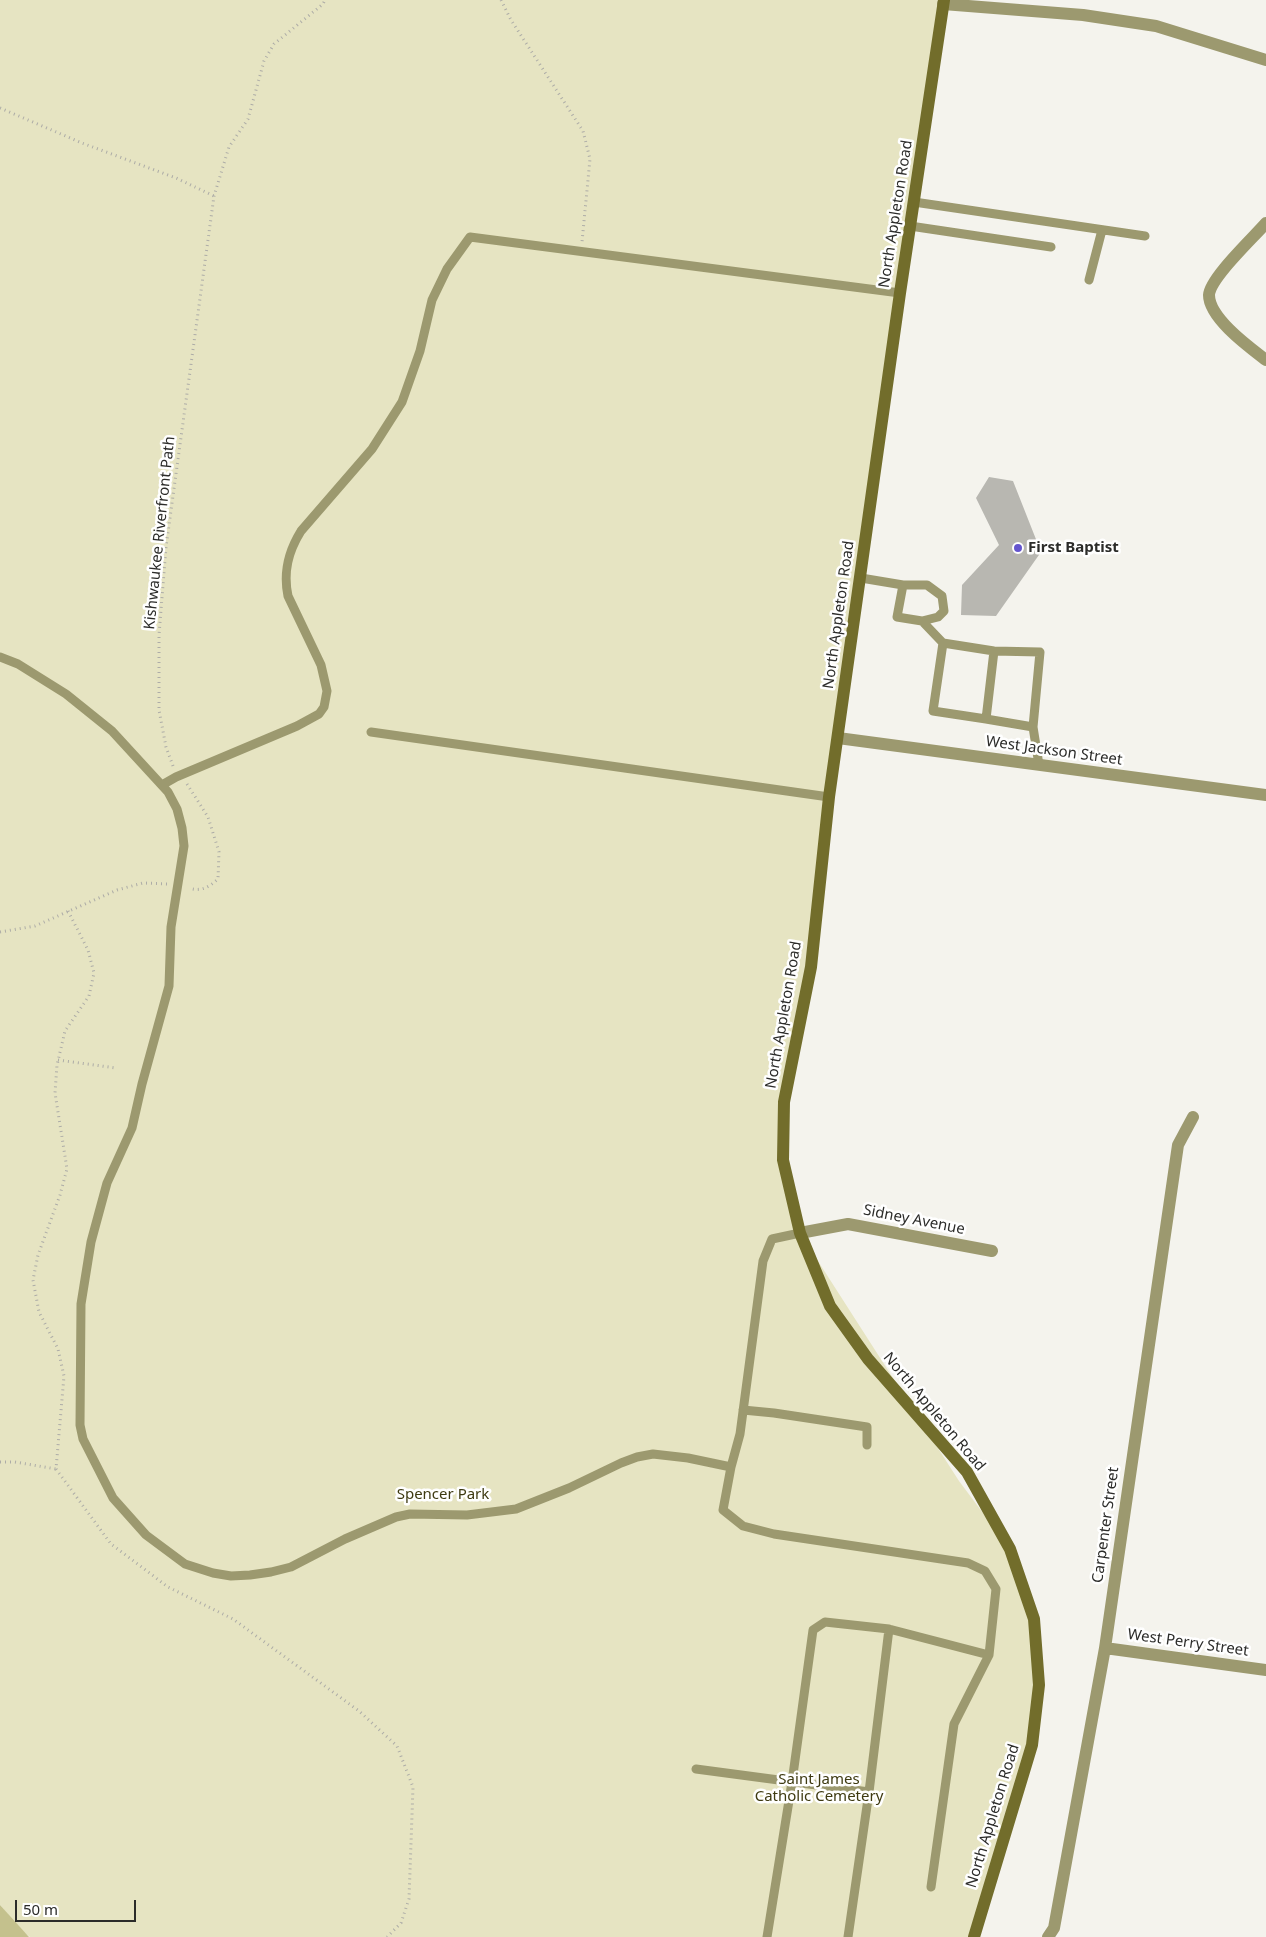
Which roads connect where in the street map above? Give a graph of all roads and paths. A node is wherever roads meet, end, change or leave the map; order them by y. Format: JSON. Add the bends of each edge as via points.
{"nodes":[{"id":1,"x":325,"y":0,"type":"edge"},
{"id":2,"x":501,"y":0,"type":"edge"},
{"id":3,"x":944,"y":2,"type":"edge"},
{"id":4,"x":1266,"y":60,"type":"edge"},
{"id":5,"x":0,"y":108,"type":"edge"},
{"id":6,"x":214,"y":196,"type":"junction"},
{"id":7,"x":914,"y":202,"type":"junction"},
{"id":8,"x":1266,"y":224,"type":"edge"},
{"id":9,"x":910,"y":226,"type":"junction"},
{"id":10,"x":1102,"y":230,"type":"junction"},
{"id":11,"x":1145,"y":236,"type":"dead end"},
{"id":12,"x":1051,"y":247,"type":"dead end"},
{"id":13,"x":580,"y":251,"type":"junction"},
{"id":14,"x":1089,"y":280,"type":"dead end"},
{"id":15,"x":900,"y":293,"type":"junction"},
{"id":16,"x":1266,"y":360,"type":"edge"},
{"id":17,"x":861,"y":578,"type":"junction"},
{"id":18,"x":903,"y":585,"type":"junction"},
{"id":19,"x":922,"y":621,"type":"junction"},
{"id":20,"x":943,"y":643,"type":"junction"},
{"id":21,"x":994,"y":651,"type":"junction"},
{"id":22,"x":0,"y":657,"type":"edge"},
{"id":23,"x":986,"y":719,"type":"junction"},
{"id":24,"x":1033,"y":727,"type":"junction"},
{"id":25,"x":371,"y":732,"type":"dead end"},
{"id":26,"x":838,"y":738,"type":"junction"},
{"id":27,"x":1039,"y":765,"type":"junction"},
{"id":28,"x":176,"y":776,"type":"junction"},
{"id":29,"x":162,"y":785,"type":"junction"},
{"id":30,"x":1266,"y":795,"type":"edge"},
{"id":31,"x":829,"y":797,"type":"junction"},
{"id":32,"x":179,"y":885,"type":"junction"},
{"id":33,"x":68,"y":911,"type":"junction"},
{"id":34,"x":0,"y":932,"type":"edge"},
{"id":35,"x":58,"y":1060,"type":"junction"},
{"id":36,"x":116,"y":1068,"type":"dead end"},
{"id":37,"x":1193,"y":1117,"type":"dead end"},
{"id":38,"x":800,"y":1233,"type":"junction"},
{"id":39,"x":992,"y":1251,"type":"dead end"},
{"id":40,"x":743,"y":1410,"type":"junction"},
{"id":41,"x":866,"y":1445,"type":"dead end"},
{"id":42,"x":0,"y":1462,"type":"edge"},
{"id":43,"x":731,"y":1467,"type":"junction"},
{"id":44,"x":56,"y":1469,"type":"junction"},
{"id":45,"x":889,"y":1629,"type":"junction"},
{"id":46,"x":1105,"y":1648,"type":"junction"},
{"id":47,"x":989,"y":1655,"type":"junction"},
{"id":48,"x":1266,"y":1670,"type":"edge"},
{"id":49,"x":696,"y":1769,"type":"dead end"},
{"id":50,"x":792,"y":1782,"type":"junction"},
{"id":51,"x":869,"y":1792,"type":"junction"},
{"id":52,"x":931,"y":1887,"type":"dead end"},
{"id":53,"x":387,"y":1937,"type":"edge"},
{"id":54,"x":767,"y":1937,"type":"edge"},
{"id":55,"x":848,"y":1937,"type":"edge"},
{"id":56,"x":974,"y":1937,"type":"edge"},
{"id":57,"x":1048,"y":1937,"type":"edge"}],
"edges":[{"from":1,"to":6,"type":"path","name":"Kishwaukee Riverfront Path","via":[[274,44],[264,61],[248,118],[229,147]]},
{"from":2,"to":13,"type":"path","via":[[510,20],[584,131],[590,159]]},
{"from":3,"to":4,"type":"street","via":[[1083,15],[1156,26]]},
{"from":3,"to":7,"type":"main road","name":"North Appleton Road"},
{"from":5,"to":6,"type":"path"},
{"from":6,"to":28,"type":"path","name":"Kishwaukee Riverfront Path","via":[[166,547],[159,635],[159,710]]},
{"from":7,"to":9,"type":"main road","name":"North Appleton Road"},
{"from":7,"to":10,"type":"lane"},
{"from":8,"to":16,"type":"street","via":[[1217,277],[1209,294],[1216,316]]},
{"from":9,"to":12,"type":"lane"},
{"from":9,"to":15,"type":"main road","name":"North Appleton Road"},
{"from":10,"to":11,"type":"lane"},
{"from":10,"to":14,"type":"lane"},
{"from":13,"to":15,"type":"lane"},
{"from":13,"to":28,"type":"lane","via":[[470,237],[447,269],[432,300],[420,351],[402,402],[372,449],[301,531],[288,558],[288,596],[321,665],[327,692],[324,707],[319,714],[297,726]]},
{"from":15,"to":17,"type":"main road","name":"North Appleton Road"},
{"from":17,"to":18,"type":"lane"},
{"from":17,"to":26,"type":"main road","name":"North Appleton Road"},
{"from":18,"to":19,"type":"lane","via":[[897,617]]},
{"from":18,"to":19,"type":"lane","via":[[927,585],[942,596],[944,612]]},
{"from":19,"to":20,"type":"lane"},
{"from":20,"to":21,"type":"lane"},
{"from":20,"to":23,"type":"lane","via":[[933,711]]},
{"from":21,"to":23,"type":"lane"},
{"from":21,"to":24,"type":"lane","via":[[1040,652]]},
{"from":22,"to":29,"type":"lane","via":[[18,664],[66,694],[112,731]]},
{"from":23,"to":24,"type":"lane"},
{"from":24,"to":27,"type":"lane"},
{"from":25,"to":31,"type":"lane"},
{"from":26,"to":27,"type":"street","name":"West Jackson Street"},
{"from":26,"to":31,"type":"main road","name":"North Appleton Road"},
{"from":27,"to":30,"type":"street","name":"West Jackson Street"},
{"from":28,"to":29,"type":"lane"},
{"from":28,"to":32,"type":"path","name":"Kishwaukee Riverfront Path","via":[[189,786],[208,817],[218,852],[218,879],[209,887],[196,890]]},
{"from":29,"to":32,"type":"lane","via":[[177,809],[182,828],[184,846]]},
{"from":31,"to":38,"type":"main road","name":"North Appleton Road","via":[[811,967],[784,1102],[783,1160]]},
{"from":32,"to":33,"type":"path","name":"Kishwaukee Riverfront Path","via":[[143,883],[117,890]]},
{"from":32,"to":43,"type":"lane","via":[[171,927],[168,986],[132,1128],[102,1199],[81,1304],[80,1425],[83,1439],[113,1498],[146,1535],[196,1569],[250,1576],[291,1566],[396,1517],[516,1510],[638,1457],[653,1454]]},
{"from":33,"to":34,"type":"path","name":"Kishwaukee Riverfront Path","via":[[35,926]]},
{"from":33,"to":35,"type":"path","via":[[88,950],[94,973],[89,996],[65,1031]]},
{"from":35,"to":36,"type":"path"},
{"from":35,"to":44,"type":"path","via":[[55,1093],[67,1169],[38,1255],[33,1280],[40,1312],[58,1349],[64,1376]]},
{"from":37,"to":46,"type":"street","name":"Carpenter Street","via":[[1178,1145]]},
{"from":38,"to":39,"type":"street","name":"Sidney Avenue","via":[[848,1224]]},
{"from":38,"to":40,"type":"lane","via":[[772,1239],[763,1262]]},
{"from":38,"to":56,"type":"main road","name":"North Appleton Road","via":[[830,1306],[868,1359],[967,1472],[1010,1549],[1034,1619],[1039,1685],[1032,1745]]},
{"from":40,"to":41,"type":"lane","via":[[867,1427]]},
{"from":40,"to":43,"type":"lane"},
{"from":42,"to":44,"type":"path"},
{"from":43,"to":47,"type":"lane","via":[[723,1510],[743,1526],[774,1534],[968,1563],[984,1571],[996,1589]]},
{"from":44,"to":53,"type":"path","via":[[112,1544],[168,1587],[233,1618],[359,1710],[396,1746],[413,1787],[410,1900],[401,1923]]},
{"from":45,"to":47,"type":"lane"},
{"from":45,"to":50,"type":"lane","via":[[825,1622],[813,1630]]},
{"from":45,"to":51,"type":"lane"},
{"from":46,"to":48,"type":"street","name":"West Perry Street"},
{"from":46,"to":57,"type":"street","name":"Carpenter Street","via":[[1054,1928]]},
{"from":47,"to":52,"type":"lane","via":[[954,1724]]},
{"from":49,"to":50,"type":"lane"},
{"from":50,"to":51,"type":"lane"},
{"from":50,"to":54,"type":"lane"},
{"from":51,"to":55,"type":"lane"}]}
